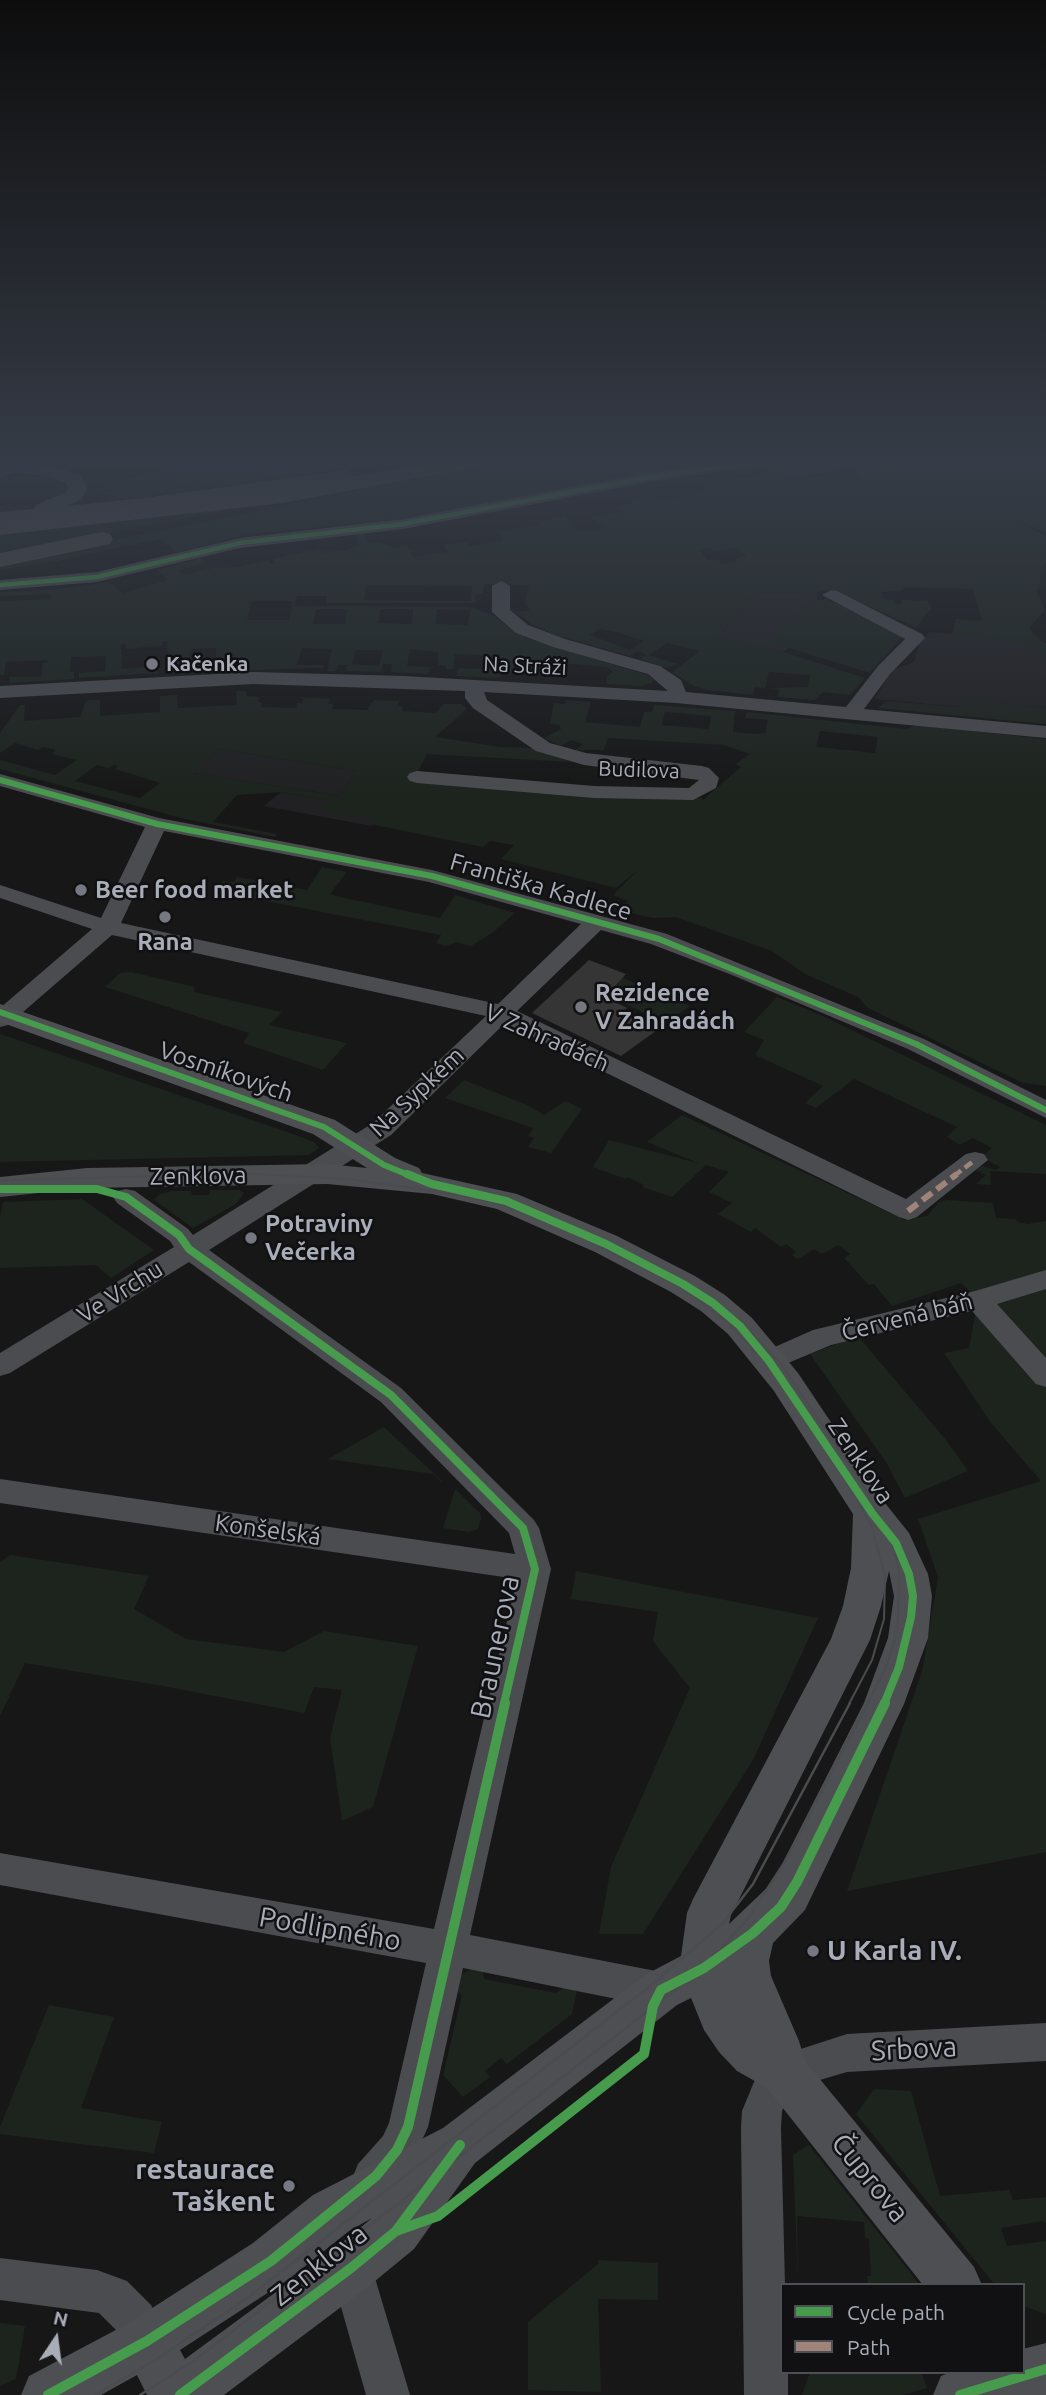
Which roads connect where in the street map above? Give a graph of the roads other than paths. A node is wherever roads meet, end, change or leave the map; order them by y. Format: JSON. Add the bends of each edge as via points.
{"nodes":[{"id":1,"x":114,"y":574,"type":"edge"},
{"id":2,"x":0,"y":585,"type":"edge"},
{"id":3,"x":501,"y":586,"type":"dead end"},
{"id":4,"x":831,"y":595,"type":"dead end"},
{"id":5,"x":475,"y":686,"type":"junction"},
{"id":6,"x":0,"y":692,"type":"edge"},
{"id":7,"x":676,"y":698,"type":"junction"},
{"id":8,"x":852,"y":713,"type":"junction"},
{"id":9,"x":1046,"y":732,"type":"edge"},
{"id":10,"x":417,"y":777,"type":"dead end"},
{"id":11,"x":0,"y":780,"type":"edge"},
{"id":12,"x":157,"y":824,"type":"junction"},
{"id":13,"x":0,"y":891,"type":"edge"},
{"id":14,"x":597,"y":921,"type":"junction"},
{"id":15,"x":108,"y":927,"type":"junction"},
{"id":16,"x":501,"y":1012,"type":"junction"},
{"id":17,"x":2,"y":1016,"type":"edge"},
{"id":18,"x":1046,"y":1110,"type":"edge"},
{"id":19,"x":357,"y":1147,"type":"junction"},
{"id":20,"x":975,"y":1160,"type":"dead end"},
{"id":21,"x":312,"y":1174,"type":"junction"},
{"id":22,"x":432,"y":1184,"type":"junction"},
{"id":23,"x":0,"y":1187,"type":"edge"},
{"id":24,"x":126,"y":1197,"type":"dead end"},
{"id":25,"x":189,"y":1250,"type":"junction"},
{"id":26,"x":1046,"y":1279,"type":"edge"},
{"id":27,"x":978,"y":1300,"type":"junction"},
{"id":28,"x":769,"y":1360,"type":"junction"},
{"id":29,"x":0,"y":1366,"type":"edge"},
{"id":30,"x":1046,"y":1377,"type":"edge"},
{"id":31,"x":0,"y":1491,"type":"edge"},
{"id":32,"x":872,"y":1513,"type":"junction"},
{"id":33,"x":535,"y":1569,"type":"junction"},
{"id":34,"x":0,"y":1869,"type":"edge"},
{"id":35,"x":709,"y":1913,"type":"junction"},
{"id":36,"x":753,"y":1933,"type":"junction"},
{"id":37,"x":449,"y":1948,"type":"junction"},
{"id":38,"x":704,"y":1968,"type":"junction"},
{"id":39,"x":661,"y":1990,"type":"junction"},
{"id":40,"x":720,"y":2015,"type":"junction"},
{"id":41,"x":1046,"y":2042,"type":"edge"},
{"id":42,"x":784,"y":2072,"type":"junction"},
{"id":43,"x":460,"y":2145,"type":"junction"},
{"id":44,"x":331,"y":2213,"type":"junction"},
{"id":45,"x":351,"y":2269,"type":"junction"},
{"id":46,"x":0,"y":2279,"type":"edge"},
{"id":47,"x":954,"y":2283,"type":"edge"},
{"id":48,"x":148,"y":2341,"type":"junction"},
{"id":49,"x":1034,"y":2380,"type":"edge"},
{"id":50,"x":48,"y":2395,"type":"edge"},
{"id":51,"x":178,"y":2395,"type":"edge"},
{"id":52,"x":388,"y":2395,"type":"edge"},
{"id":53,"x":766,"y":2395,"type":"edge"},
{"id":54,"x":960,"y":2395,"type":"edge"}],
"edges":[{"from":1,"to":2,"type":"street"},
{"from":3,"to":7,"type":"street","via":[[501,612],[522,629],[654,670],[674,684]]},
{"from":4,"to":8,"type":"street","via":[[916,638],[884,670]]},
{"from":5,"to":6,"type":"street","name":"Na Stráži","via":[[253,678]]},
{"from":5,"to":7,"type":"street","name":"Na Stráži"},
{"from":5,"to":10,"type":"street","name":"Budilova","via":[[474,698],[480,704],[543,747],[597,761],[702,772],[709,784],[693,794],[631,793]]},
{"from":7,"to":8,"type":"street","name":"Na Stráži"},
{"from":8,"to":9,"type":"street","name":"Na Stráži"},
{"from":11,"to":12,"type":"street","name":"Františka Kadlece"},
{"from":12,"to":14,"type":"street","name":"Františka Kadlece","via":[[432,876]]},
{"from":12,"to":15,"type":"street"},
{"from":13,"to":15,"type":"street","name":"V Zahradách"},
{"from":14,"to":16,"type":"street","name":"Na Sypkém"},
{"from":14,"to":18,"type":"street","name":"Františka Kadlece","via":[[659,939],[783,987],[916,1044]]},
{"from":15,"to":16,"type":"street","name":"V Zahradách"},
{"from":15,"to":17,"type":"street"},
{"from":16,"to":19,"type":"street","name":"Na Sypkém","via":[[382,1129]]},
{"from":16,"to":20,"type":"street","name":"V Zahradách","via":[[908,1211]]},
{"from":17,"to":19,"type":"main road","name":"Vosmíkových","via":[[324,1127]]},
{"from":19,"to":21,"type":"street","name":"Zenklova"},
{"from":19,"to":22,"type":"main road","name":"Vosmíkových","via":[[384,1165]]},
{"from":21,"to":22,"type":"main road","name":"Zenklova"},
{"from":21,"to":23,"type":"main road","name":"Zenklova","via":[[87,1178]]},
{"from":21,"to":25,"type":"street","name":"Ve Vrchu"},
{"from":22,"to":28,"type":"main road","name":"Zenklova","via":[[506,1201],[655,1268],[713,1303]]},
{"from":24,"to":25,"type":"street","name":"Braunerova","via":[[179,1235]]},
{"from":25,"to":29,"type":"street","name":"Ve Vrchu"},
{"from":25,"to":33,"type":"street","name":"Braunerova","via":[[391,1395],[523,1528]]},
{"from":26,"to":27,"type":"street","name":"Červená báň"},
{"from":27,"to":28,"type":"street","name":"Červená báň","via":[[822,1337]]},
{"from":27,"to":30,"type":"street"},
{"from":28,"to":32,"type":"main road","name":"Zenklova"},
{"from":31,"to":33,"type":"street","name":"Konšelská"},
{"from":32,"to":35,"type":"main road","name":"Zenklova","via":[[870,1568],[850,1640]]},
{"from":32,"to":36,"type":"main road","name":"Zenklova","via":[[896,1543],[909,1574],[913,1596],[908,1638],[884,1704],[793,1889]]},
{"from":33,"to":37,"type":"street","name":"Braunerova"},
{"from":34,"to":37,"type":"street","name":"Podlipného"},
{"from":35,"to":38,"type":"main road","name":"Zenklova"},
{"from":35,"to":39,"type":"main road"},
{"from":36,"to":38,"type":"main road","name":"Zenklova"},
{"from":36,"to":42,"type":"main road","name":"Čuprova","via":[[747,1954],[748,1976]]},
{"from":37,"to":39,"type":"street","name":"Podlipného"},
{"from":37,"to":44,"type":"street","name":"Braunerova","via":[[408,2127],[376,2176]]},
{"from":38,"to":39,"type":"main road","name":"Zenklova"},
{"from":38,"to":40,"type":"main road","name":"Čuprova"},
{"from":39,"to":40,"type":"main road","via":[[698,2001]]},
{"from":39,"to":43,"type":"main road","name":"Zenklova"},
{"from":40,"to":42,"type":"main road","name":"Čuprova","via":[[754,2055]]},
{"from":41,"to":42,"type":"street","name":"Srbova","via":[[847,2053]]},
{"from":42,"to":47,"type":"main road","name":"Čuprova"},
{"from":42,"to":53,"type":"street","via":[[767,2096],[761,2128]]},
{"from":43,"to":44,"type":"main road","name":"Zenklova"},
{"from":43,"to":45,"type":"main road","name":"Zenklova","via":[[396,2231]]},
{"from":44,"to":48,"type":"main road","name":"Zenklova","via":[[271,2261]]},
{"from":45,"to":51,"type":"main road","name":"Zenklova"},
{"from":45,"to":52,"type":"street"},
{"from":46,"to":48,"type":"street","via":[[112,2296],[136,2320]]},
{"from":48,"to":50,"type":"main road","name":"Zenklova"},
{"from":48,"to":51,"type":"main road","name":"Zenklova"},
{"from":49,"to":54,"type":"main road"}]}
